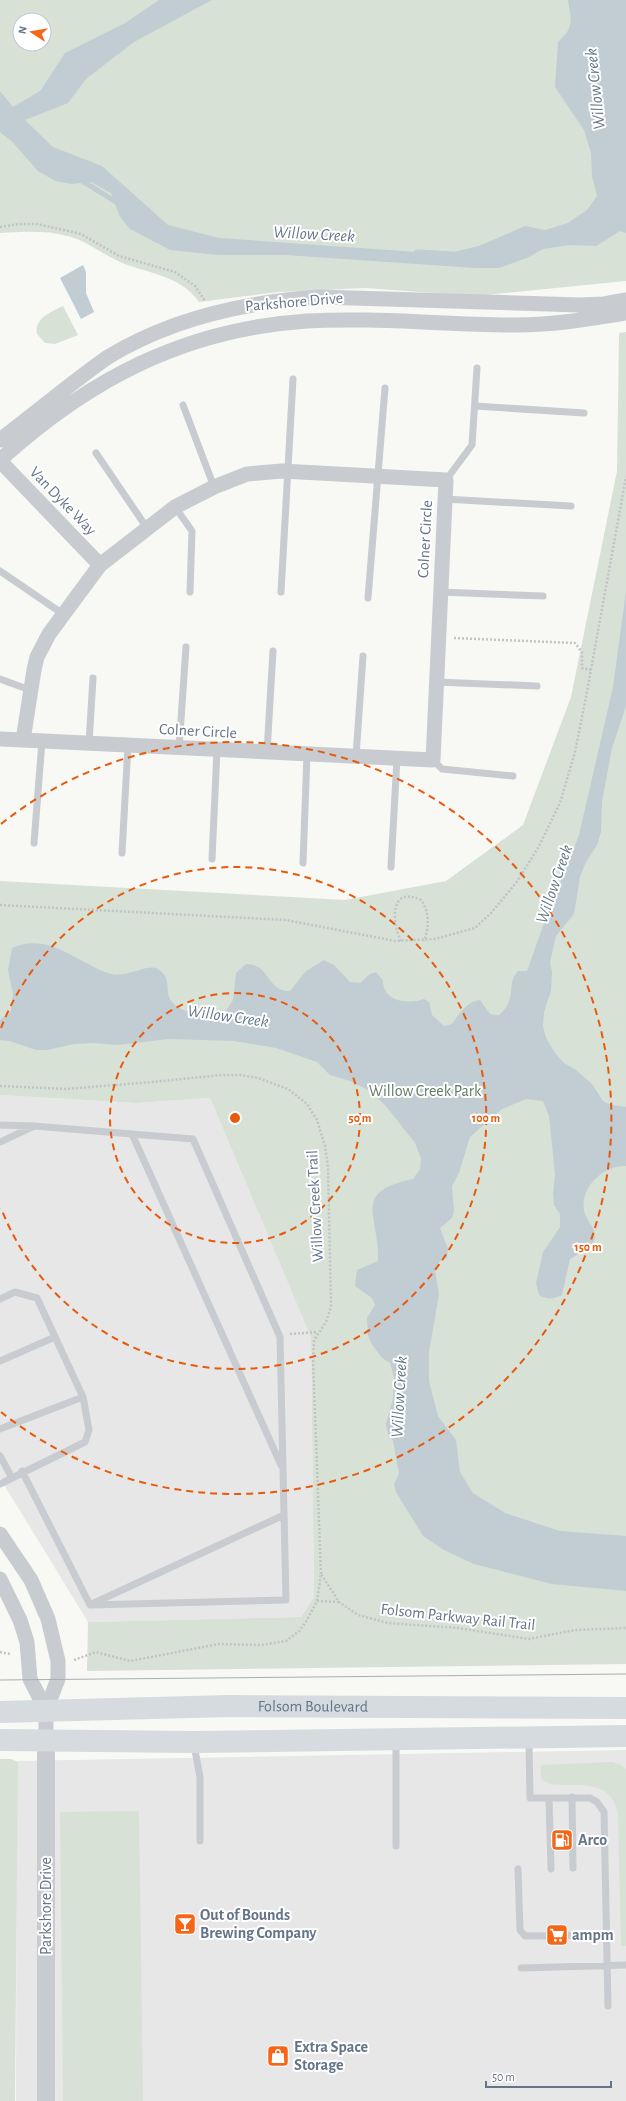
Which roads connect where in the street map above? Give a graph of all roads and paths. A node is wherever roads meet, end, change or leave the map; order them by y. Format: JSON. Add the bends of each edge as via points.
{"nodes":[{"id":1,"x":0,"y":227,"type":"edge"},
{"id":2,"x":626,"y":300,"type":"edge"},
{"id":3,"x":626,"y":313,"type":"edge"},
{"id":4,"x":210,"y":314,"type":"junction"},
{"id":5,"x":477,"y":368,"type":"dead end"},
{"id":6,"x":293,"y":379,"type":"dead end"},
{"id":7,"x":385,"y":388,"type":"dead end"},
{"id":8,"x":183,"y":405,"type":"dead end"},
{"id":9,"x":475,"y":406,"type":"junction"},
{"id":10,"x":584,"y":412,"type":"dead end"},
{"id":11,"x":0,"y":440,"type":"edge"},
{"id":12,"x":96,"y":453,"type":"dead end"},
{"id":13,"x":0,"y":461,"type":"edge"},
{"id":14,"x":289,"y":470,"type":"junction"},
{"id":15,"x":378,"y":475,"type":"junction"},
{"id":16,"x":446,"y":480,"type":"junction"},
{"id":17,"x":214,"y":486,"type":"junction"},
{"id":18,"x":444,"y":499,"type":"junction"},
{"id":19,"x":571,"y":506,"type":"dead end"},
{"id":20,"x":175,"y":507,"type":"junction"},
{"id":21,"x":147,"y":528,"type":"junction"},
{"id":22,"x":100,"y":565,"type":"junction"},
{"id":23,"x":0,"y":571,"type":"edge"},
{"id":24,"x":190,"y":592,"type":"dead end"},
{"id":25,"x":281,"y":592,"type":"dead end"},
{"id":26,"x":440,"y":592,"type":"junction"},
{"id":27,"x":543,"y":596,"type":"dead end"},
{"id":28,"x":368,"y":598,"type":"dead end"},
{"id":29,"x":63,"y":614,"type":"junction"},
{"id":30,"x":438,"y":637,"type":"junction"},
{"id":31,"x":186,"y":647,"type":"dead end"},
{"id":32,"x":273,"y":651,"type":"dead end"},
{"id":33,"x":363,"y":656,"type":"dead end"},
{"id":34,"x":591,"y":670,"type":"dead end"},
{"id":35,"x":93,"y":678,"type":"dead end"},
{"id":36,"x":0,"y":679,"type":"edge"},
{"id":37,"x":436,"y":682,"type":"junction"},
{"id":38,"x":537,"y":686,"type":"dead end"},
{"id":39,"x":30,"y":690,"type":"junction"},
{"id":40,"x":0,"y":739,"type":"edge"},
{"id":41,"x":23,"y":740,"type":"junction"},
{"id":42,"x":42,"y":741,"type":"junction"},
{"id":43,"x":89,"y":743,"type":"junction"},
{"id":44,"x":128,"y":745,"type":"junction"},
{"id":45,"x":179,"y":748,"type":"junction"},
{"id":46,"x":217,"y":750,"type":"junction"},
{"id":47,"x":267,"y":752,"type":"junction"},
{"id":48,"x":307,"y":754,"type":"junction"},
{"id":49,"x":356,"y":756,"type":"junction"},
{"id":50,"x":397,"y":758,"type":"junction"},
{"id":51,"x":433,"y":760,"type":"junction"},
{"id":52,"x":513,"y":776,"type":"dead end"},
{"id":53,"x":34,"y":843,"type":"dead end"},
{"id":54,"x":122,"y":853,"type":"dead end"},
{"id":55,"x":212,"y":859,"type":"dead end"},
{"id":56,"x":303,"y":863,"type":"dead end"},
{"id":57,"x":391,"y":867,"type":"dead end"},
{"id":58,"x":401,"y":941,"type":"dead end"},
{"id":59,"x":424,"y":941,"type":"dead end"},
{"id":60,"x":0,"y":1086,"type":"edge"},
{"id":61,"x":0,"y":1125,"type":"edge"},
{"id":62,"x":34,"y":1126,"type":"junction"},
{"id":63,"x":132,"y":1134,"type":"junction"},
{"id":64,"x":0,"y":1142,"type":"edge"},
{"id":65,"x":0,"y":1299,"type":"edge"},
{"id":66,"x":318,"y":1332,"type":"junction"},
{"id":67,"x":55,"y":1337,"type":"junction"},
{"id":68,"x":280,"y":1337,"type":"junction"},
{"id":69,"x":0,"y":1361,"type":"edge"},
{"id":70,"x":83,"y":1398,"type":"junction"},
{"id":71,"x":0,"y":1429,"type":"edge"},
{"id":72,"x":0,"y":1456,"type":"edge"},
{"id":73,"x":283,"y":1469,"type":"junction"},
{"id":74,"x":22,"y":1472,"type":"junction"},
{"id":75,"x":12,"y":1478,"type":"junction"},
{"id":76,"x":0,"y":1484,"type":"edge"},
{"id":77,"x":284,"y":1515,"type":"junction"},
{"id":78,"x":0,"y":1534,"type":"edge"},
{"id":79,"x":322,"y":1574,"type":"junction"},
{"id":80,"x":0,"y":1579,"type":"edge"},
{"id":81,"x":317,"y":1601,"type":"junction"},
{"id":82,"x":339,"y":1602,"type":"junction"},
{"id":83,"x":90,"y":1605,"type":"junction"},
{"id":84,"x":626,"y":1628,"type":"edge"},
{"id":85,"x":0,"y":1652,"type":"edge"},
{"id":86,"x":10,"y":1654,"type":"dead end"},
{"id":87,"x":70,"y":1661,"type":"dead end"},
{"id":88,"x":626,"y":1708,"type":"edge"},
{"id":89,"x":46,"y":1710,"type":"junction"},
{"id":90,"x":0,"y":1712,"type":"edge"},
{"id":91,"x":626,"y":1736,"type":"edge"},
{"id":92,"x":396,"y":1738,"type":"junction"},
{"id":93,"x":528,"y":1738,"type":"junction"},
{"id":94,"x":0,"y":1740,"type":"edge"},
{"id":95,"x":46,"y":1741,"type":"junction"},
{"id":96,"x":194,"y":1742,"type":"junction"},
{"id":97,"x":572,"y":1797,"type":"junction"},
{"id":98,"x":549,"y":1798,"type":"junction"},
{"id":99,"x":200,"y":1841,"type":"dead end"},
{"id":100,"x":396,"y":1846,"type":"dead end"},
{"id":101,"x":550,"y":1868,"type":"dead end"},
{"id":102,"x":573,"y":1868,"type":"dead end"},
{"id":103,"x":518,"y":1869,"type":"dead end"},
{"id":104,"x":607,"y":1935,"type":"junction"},
{"id":105,"x":626,"y":1965,"type":"edge"},
{"id":106,"x":608,"y":1966,"type":"junction"},
{"id":107,"x":520,"y":1968,"type":"dead end"},
{"id":108,"x":608,"y":2006,"type":"dead end"},
{"id":109,"x":46,"y":2101,"type":"edge"}],
"edges":[{"from":1,"to":4,"type":"path","via":[[37,224],[81,234],[119,256],[175,272],[195,286],[204,298]]},
{"from":2,"to":4,"type":"street","name":"Parkshore Drive","via":[[580,305],[319,297],[254,304]]},
{"from":3,"to":13,"type":"street","name":"Parkshore Drive","via":[[519,325],[352,320],[307,321],[247,329],[186,344],[129,368],[65,407],[19,442]]},
{"from":4,"to":11,"type":"street","name":"Parkshore Drive","via":[[173,326],[108,357]]},
{"from":5,"to":9,"type":"lane"},
{"from":6,"to":14,"type":"lane"},
{"from":7,"to":15,"type":"lane"},
{"from":8,"to":17,"type":"lane"},
{"from":9,"to":10,"type":"lane"},
{"from":9,"to":16,"type":"lane","via":[[472,445]]},
{"from":12,"to":21,"type":"lane"},
{"from":13,"to":22,"type":"street","name":"Van Dyke Way"},
{"from":14,"to":15,"type":"street","name":"Colner Circle"},
{"from":14,"to":17,"type":"street","name":"Colner Circle","via":[[247,474]]},
{"from":14,"to":25,"type":"lane"},
{"from":15,"to":16,"type":"street","name":"Colner Circle"},
{"from":15,"to":28,"type":"lane"},
{"from":16,"to":18,"type":"street","name":"Colner Circle"},
{"from":17,"to":20,"type":"street","name":"Colner Circle"},
{"from":18,"to":19,"type":"lane"},
{"from":18,"to":26,"type":"street","name":"Colner Circle"},
{"from":20,"to":21,"type":"street","name":"Colner Circle"},
{"from":20,"to":24,"type":"lane","via":[[192,531]]},
{"from":21,"to":22,"type":"street","name":"Colner Circle"},
{"from":22,"to":29,"type":"street","name":"Colner Circle"},
{"from":23,"to":29,"type":"lane"},
{"from":26,"to":27,"type":"lane"},
{"from":26,"to":30,"type":"street","name":"Colner Circle"},
{"from":29,"to":39,"type":"street","name":"Colner Circle","via":[[37,657]]},
{"from":30,"to":34,"type":"path","via":[[575,643],[582,652],[582,668]]},
{"from":30,"to":37,"type":"street","name":"Colner Circle"},
{"from":31,"to":45,"type":"lane"},
{"from":32,"to":47,"type":"lane"},
{"from":33,"to":49,"type":"lane"},
{"from":35,"to":43,"type":"lane"},
{"from":36,"to":39,"type":"lane"},
{"from":37,"to":38,"type":"lane"},
{"from":37,"to":51,"type":"street","name":"Colner Circle"},
{"from":39,"to":41,"type":"street","name":"Colner Circle"},
{"from":40,"to":41,"type":"street","name":"Colner Circle"},
{"from":41,"to":42,"type":"street","name":"Colner Circle"},
{"from":42,"to":43,"type":"street","name":"Colner Circle"},
{"from":42,"to":53,"type":"lane"},
{"from":43,"to":44,"type":"street","name":"Colner Circle"},
{"from":44,"to":45,"type":"street","name":"Colner Circle"},
{"from":44,"to":54,"type":"lane"},
{"from":45,"to":46,"type":"street","name":"Colner Circle"},
{"from":46,"to":47,"type":"street","name":"Colner Circle"},
{"from":46,"to":55,"type":"lane"},
{"from":47,"to":48,"type":"street","name":"Colner Circle"},
{"from":48,"to":49,"type":"street","name":"Colner Circle"},
{"from":48,"to":56,"type":"lane"},
{"from":49,"to":50,"type":"street","name":"Colner Circle"},
{"from":50,"to":51,"type":"street","name":"Colner Circle"},
{"from":50,"to":57,"type":"lane"},
{"from":51,"to":52,"type":"lane","via":[[442,769]]},
{"from":58,"to":59,"type":"path","via":[[394,923],[394,911],[401,900],[407,897],[421,900],[425,907],[428,923]]},
{"from":60,"to":66,"type":"path","name":"Willow Creek Trail","via":[[66,1089],[214,1075],[240,1075],[258,1078],[288,1089],[307,1104],[317,1120],[328,1167],[331,1308],[326,1322]]},
{"from":61,"to":62,"type":"lane"},
{"from":62,"to":63,"type":"lane"},
{"from":62,"to":64,"type":"lane"},
{"from":63,"to":68,"type":"lane","via":[[193,1139]]},
{"from":63,"to":73,"type":"lane"},
{"from":65,"to":67,"type":"lane","via":[[16,1292],[37,1298]]},
{"from":66,"to":68,"type":"path","via":[[287,1334]]},
{"from":66,"to":79,"type":"path","name":"Willow Creek Trail","via":[[314,1340],[313,1360]]},
{"from":67,"to":69,"type":"lane"},
{"from":67,"to":70,"type":"lane"},
{"from":68,"to":73,"type":"lane"},
{"from":70,"to":71,"type":"lane"},
{"from":70,"to":74,"type":"lane","via":[[89,1430],[85,1442]]},
{"from":72,"to":75,"type":"lane"},
{"from":73,"to":77,"type":"lane"},
{"from":74,"to":75,"type":"lane"},
{"from":74,"to":83,"type":"lane"},
{"from":75,"to":76,"type":"lane"},
{"from":77,"to":83,"type":"lane"},
{"from":77,"to":83,"type":"lane","via":[[286,1600]]},
{"from":78,"to":89,"type":"street","name":"Parkshore Drive","via":[[31,1580],[48,1619],[58,1661],[58,1679]]},
{"from":79,"to":81,"type":"path"},
{"from":79,"to":82,"type":"path","name":"Folsom Parkway Rail Trail"},
{"from":80,"to":89,"type":"street","name":"Parkshore Drive","via":[[20,1620],[27,1642],[30,1679]]},
{"from":81,"to":82,"type":"path"},
{"from":81,"to":87,"type":"path","via":[[299,1631],[286,1641],[261,1645],[219,1644],[130,1661],[91,1653]]},
{"from":82,"to":84,"type":"path","name":"Folsom Parkway Rail Trail","via":[[358,1615],[372,1620],[458,1628],[530,1639],[575,1630]]},
{"from":85,"to":86,"type":"path"},
{"from":88,"to":89,"type":"main road","name":"Folsom Boulevard","via":[[320,1706]]},
{"from":89,"to":90,"type":"main road","name":"Folsom Boulevard"},
{"from":89,"to":95,"type":"street","name":"Parkshore Drive"},
{"from":91,"to":93,"type":"main road","name":"Folsom Boulevard"},
{"from":92,"to":93,"type":"main road","name":"Folsom Boulevard"},
{"from":92,"to":96,"type":"main road","name":"Folsom Boulevard"},
{"from":92,"to":100,"type":"lane"},
{"from":93,"to":98,"type":"lane","via":[[530,1798]]},
{"from":94,"to":95,"type":"main road","name":"Folsom Boulevard"},
{"from":95,"to":96,"type":"main road","name":"Folsom Boulevard"},
{"from":95,"to":109,"type":"street","name":"Parkshore Drive"},
{"from":96,"to":99,"type":"lane","via":[[200,1777]]},
{"from":97,"to":98,"type":"lane"},
{"from":97,"to":102,"type":"lane"},
{"from":97,"to":104,"type":"lane","via":[[594,1799],[604,1812]]},
{"from":98,"to":101,"type":"lane"},
{"from":103,"to":104,"type":"lane","via":[[520,1932],[525,1936]]},
{"from":104,"to":106,"type":"lane"},
{"from":105,"to":106,"type":"lane"},
{"from":106,"to":107,"type":"lane"},
{"from":106,"to":108,"type":"lane"}]}
